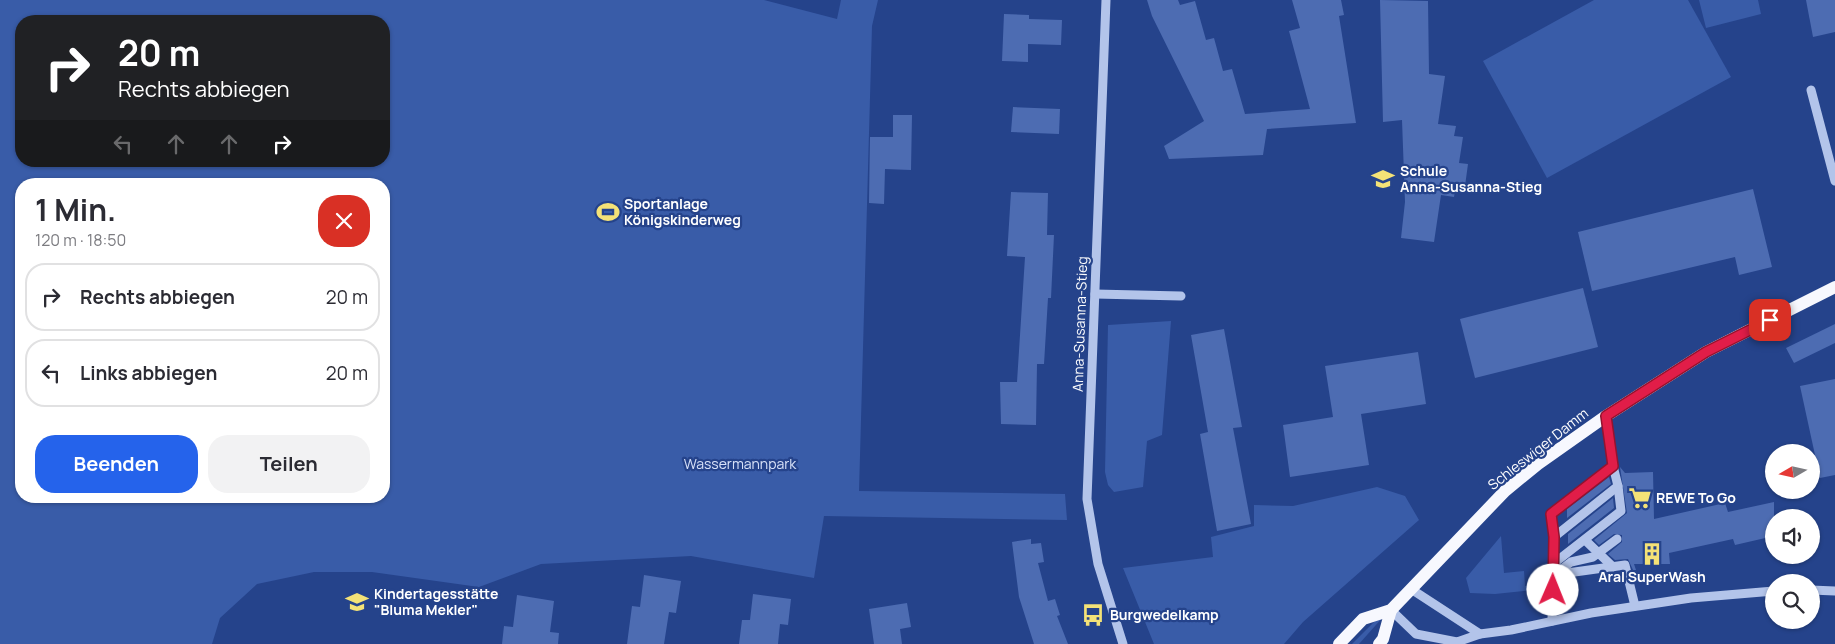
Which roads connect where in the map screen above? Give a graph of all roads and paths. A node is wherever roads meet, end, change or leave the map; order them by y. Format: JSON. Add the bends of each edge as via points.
{"nodes":[{"id":1,"x":1106,"y":0,"type":"edge"},
{"id":2,"x":1811,"y":90,"type":"dead end"},
{"id":3,"x":1835,"y":180,"type":"edge"},
{"id":4,"x":1835,"y":287,"type":"edge"},
{"id":5,"x":1095,"y":294,"type":"junction"},
{"id":6,"x":1181,"y":296,"type":"dead end"},
{"id":7,"x":1606,"y":416,"type":"junction"},
{"id":8,"x":1613,"y":466,"type":"junction"},
{"id":9,"x":1618,"y":486,"type":"junction"},
{"id":10,"x":1554,"y":537,"type":"junction"},
{"id":11,"x":1617,"y":539,"type":"dead end"},
{"id":12,"x":1585,"y":540,"type":"junction"},
{"id":13,"x":1598,"y":553,"type":"junction"},
{"id":14,"x":1554,"y":564,"type":"junction"},
{"id":15,"x":1613,"y":567,"type":"junction"},
{"id":16,"x":1554,"y":575,"type":"junction"},
{"id":17,"x":1411,"y":590,"type":"junction"},
{"id":18,"x":1820,"y":590,"type":"edge"},
{"id":19,"x":1835,"y":591,"type":"edge"},
{"id":20,"x":1765,"y":592,"type":"edge"},
{"id":21,"x":1635,"y":606,"type":"junction"},
{"id":22,"x":1391,"y":610,"type":"junction"},
{"id":23,"x":1552,"y":621,"type":"junction"},
{"id":24,"x":1480,"y":634,"type":"junction"},
{"id":25,"x":1123,"y":644,"type":"edge"},
{"id":26,"x":1339,"y":644,"type":"edge"},
{"id":27,"x":1379,"y":644,"type":"edge"},
{"id":28,"x":1474,"y":644,"type":"edge"}],
"edges":[{"from":1,"to":5,"type":"street","name":"Anna-Susanna-Stieg"},
{"from":2,"to":3,"type":"street"},
{"from":4,"to":7,"type":"main road","name":"Schleswiger Damm","via":[[1706,352]]},
{"from":5,"to":6,"type":"street"},
{"from":5,"to":25,"type":"street","name":"Anna-Susanna-Stieg","via":[[1087,500],[1098,564]]},
{"from":7,"to":8,"type":"street"},
{"from":7,"to":17,"type":"main road","name":"Schleswiger Damm","via":[[1505,491]]},
{"from":8,"to":9,"type":"street"},
{"from":8,"to":10,"type":"street","via":[[1551,514]]},
{"from":9,"to":10,"type":"street"},
{"from":9,"to":12,"type":"street","via":[[1621,511]]},
{"from":10,"to":14,"type":"street"},
{"from":11,"to":13,"type":"street"},
{"from":12,"to":13,"type":"street"},
{"from":12,"to":14,"type":"street"},
{"from":13,"to":15,"type":"street"},
{"from":13,"to":16,"type":"street","via":[[1571,562]]},
{"from":14,"to":16,"type":"street"},
{"from":15,"to":16,"type":"street"},
{"from":15,"to":21,"type":"street","via":[[1624,565]]},
{"from":16,"to":23,"type":"street"},
{"from":17,"to":22,"type":"main road","name":"Schleswiger Damm"},
{"from":17,"to":24,"type":"street"},
{"from":18,"to":19,"type":"street"},
{"from":20,"to":21,"type":"street"},
{"from":21,"to":23,"type":"street"},
{"from":22,"to":24,"type":"street","via":[[1416,634],[1457,642]]},
{"from":22,"to":26,"type":"main road","name":"Schleswiger Damm","via":[[1363,619]]},
{"from":22,"to":27,"type":"main road","name":"Schleswiger Damm"},
{"from":23,"to":24,"type":"street"},
{"from":24,"to":28,"type":"street"}]}
